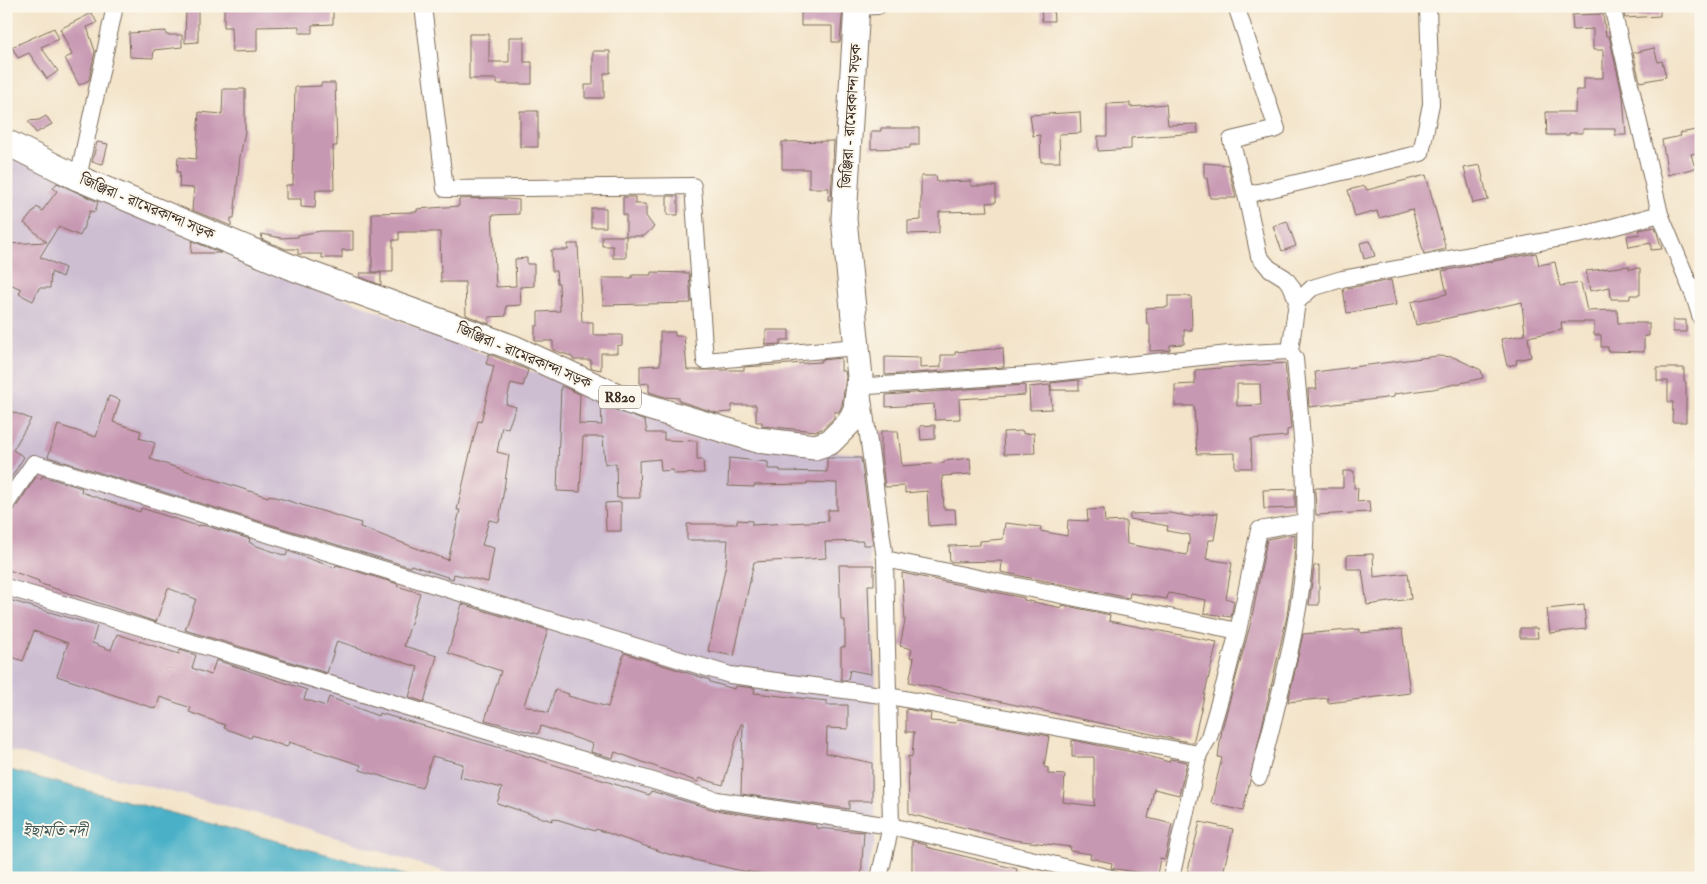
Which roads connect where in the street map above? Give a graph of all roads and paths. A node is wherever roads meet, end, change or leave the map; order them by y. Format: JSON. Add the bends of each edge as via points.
{"nodes":[{"id":1,"x":115,"y":6,"type":"edge"},
{"id":2,"x":423,"y":6,"type":"edge"},
{"id":3,"x":857,"y":6,"type":"edge"},
{"id":4,"x":878,"y":6,"type":"edge"},
{"id":5,"x":1236,"y":6,"type":"edge"},
{"id":6,"x":1428,"y":6,"type":"edge"},
{"id":7,"x":1612,"y":6,"type":"edge"},
{"id":8,"x":6,"y":142,"type":"edge"},
{"id":9,"x":78,"y":178,"type":"junction"},
{"id":10,"x":1246,"y":194,"type":"junction"},
{"id":11,"x":1660,"y":214,"type":"junction"},
{"id":12,"x":1297,"y":302,"type":"junction"},
{"id":13,"x":1701,"y":318,"type":"edge"},
{"id":14,"x":856,"y":347,"type":"junction"},
{"id":15,"x":1290,"y":351,"type":"junction"},
{"id":16,"x":860,"y":377,"type":"junction"},
{"id":17,"x":6,"y":504,"type":"edge"},
{"id":18,"x":1304,"y":522,"type":"junction"},
{"id":19,"x":885,"y":559,"type":"junction"},
{"id":20,"x":6,"y":587,"type":"edge"},
{"id":21,"x":1238,"y":631,"type":"junction"},
{"id":22,"x":889,"y":696,"type":"junction"},
{"id":23,"x":1199,"y":754,"type":"junction"},
{"id":24,"x":1259,"y":777,"type":"dead end"},
{"id":25,"x":891,"y":826,"type":"junction"},
{"id":26,"x":879,"y":878,"type":"edge"},
{"id":27,"x":1111,"y":878,"type":"edge"},
{"id":28,"x":1171,"y":878,"type":"edge"}],
"edges":[{"from":1,"to":9,"type":"street"},
{"from":2,"to":14,"type":"street","via":[[445,189],[693,186],[704,361]]},
{"from":3,"to":4,"type":"street"},
{"from":3,"to":14,"type":"main road","name":"জিঞ্জিরা - রামেরকান্দা সড়ক","number":"R820","via":[[844,219]]},
{"from":5,"to":10,"type":"street","via":[[1277,129],[1231,140]]},
{"from":6,"to":10,"type":"street","via":[[1432,104],[1421,153]]},
{"from":7,"to":11,"type":"street"},
{"from":8,"to":9,"type":"main road","name":"জিঞ্জিরা - রামেরকান্দা সড়ক","number":"R820"},
{"from":9,"to":16,"type":"main road","name":"জিঞ্জিরা - রামেরকান্দা সড়ক","number":"R820","via":[[296,269],[514,348],[628,401],[758,440],[815,447],[830,442],[850,422],[856,409]]},
{"from":10,"to":12,"type":"street","via":[[1259,256],[1269,268],[1285,278]]},
{"from":11,"to":12,"type":"street","via":[[1594,232],[1342,279],[1312,288]]},
{"from":11,"to":13,"type":"street"},
{"from":12,"to":15,"type":"street"},
{"from":14,"to":16,"type":"main road","name":"জিঞ্জিরা - রামেরকান্দা সড়ক","number":"R820"},
{"from":15,"to":16,"type":"street","via":[[869,386]]},
{"from":15,"to":18,"type":"street","via":[[1295,359],[1304,460]]},
{"from":16,"to":19,"type":"street"},
{"from":17,"to":22,"type":"street","via":[[34,464],[730,675]]},
{"from":18,"to":21,"type":"street","via":[[1259,530]]},
{"from":18,"to":24,"type":"street","via":[[1304,564],[1291,644]]},
{"from":19,"to":21,"type":"street"},
{"from":19,"to":22,"type":"street"},
{"from":20,"to":25,"type":"street","via":[[717,800]]},
{"from":21,"to":23,"type":"street","via":[[1209,737]]},
{"from":22,"to":23,"type":"street"},
{"from":22,"to":25,"type":"street"},
{"from":23,"to":28,"type":"street"},
{"from":25,"to":26,"type":"street"},
{"from":25,"to":27,"type":"street"}]}
